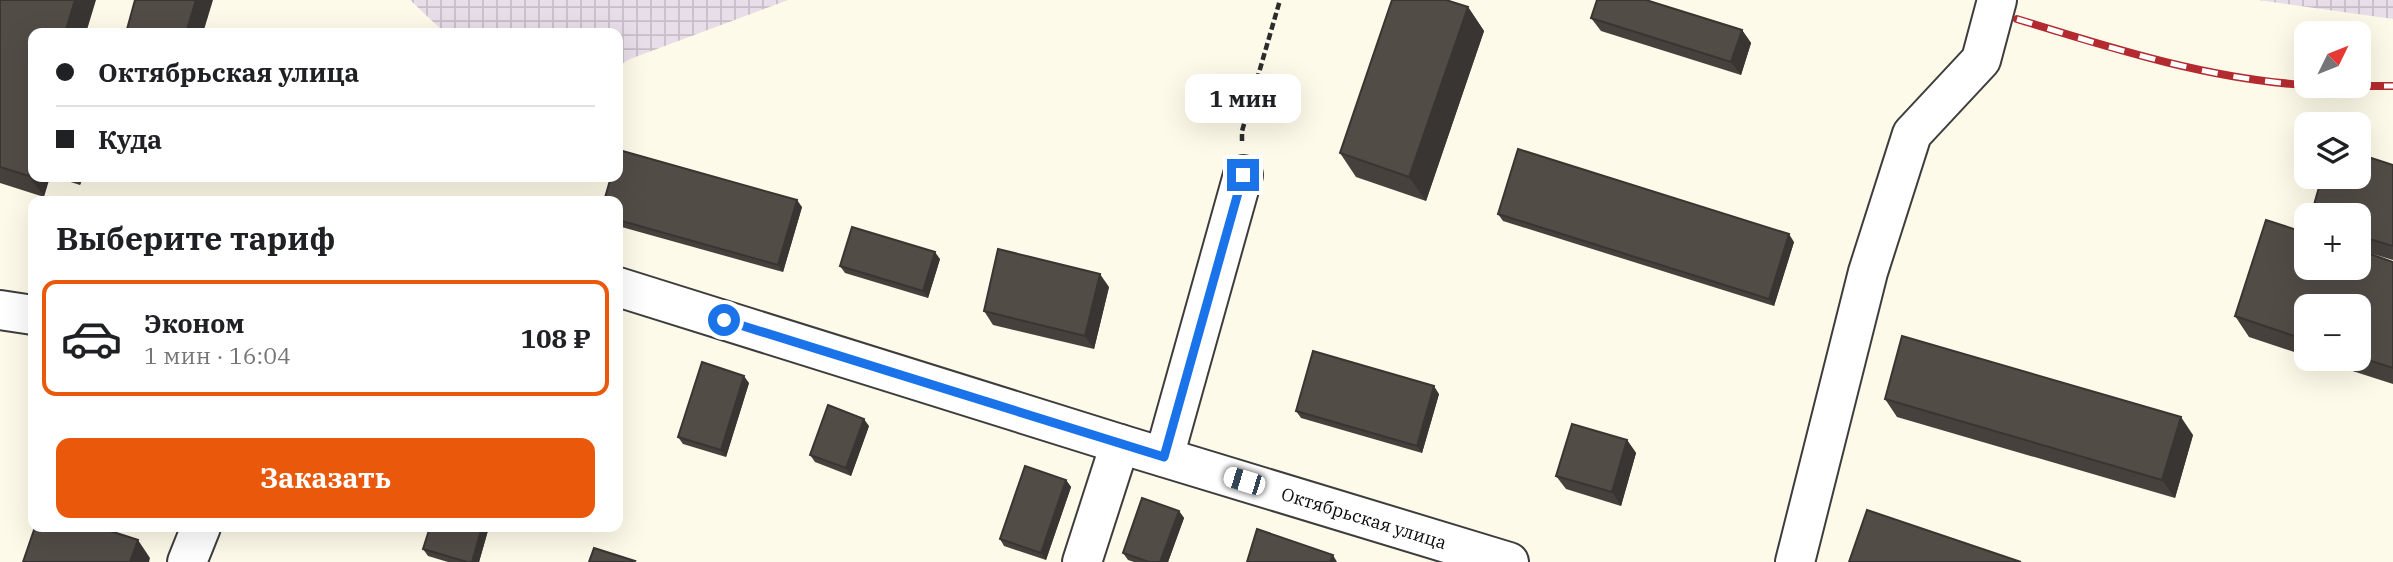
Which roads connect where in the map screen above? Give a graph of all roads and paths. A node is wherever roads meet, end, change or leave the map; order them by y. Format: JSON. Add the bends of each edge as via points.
{"nodes":[{"id":1,"x":1280,"y":0,"type":"edge"},
{"id":2,"x":1997,"y":0,"type":"edge"},
{"id":3,"x":1243,"y":175,"type":"joint"},
{"id":4,"x":623,"y":289,"type":"edge"},
{"id":5,"x":0,"y":310,"type":"edge"},
{"id":6,"x":28,"y":314,"type":"edge"},
{"id":7,"x":1120,"y":444,"type":"junction"},
{"id":8,"x":1164,"y":457,"type":"junction"},
{"id":9,"x":199,"y":532,"type":"edge"},
{"id":10,"x":187,"y":562,"type":"edge"},
{"id":11,"x":1082,"y":562,"type":"edge"},
{"id":12,"x":1509,"y":562,"type":"edge"},
{"id":13,"x":1795,"y":562,"type":"edge"}],
"edges":[{"from":1,"to":3,"type":"path","via":[[1242,131]]},
{"from":2,"to":13,"type":"street","via":[[1981,60],[1912,134],[1868,272]]},
{"from":3,"to":8,"type":"street"},
{"from":4,"to":7,"type":"street","name":"Октябрьская улица"},
{"from":5,"to":6,"type":"street"},
{"from":7,"to":8,"type":"street","name":"Октябрьская улица"},
{"from":7,"to":11,"type":"street"},
{"from":8,"to":12,"type":"street","name":"Октябрьская улица"},
{"from":9,"to":10,"type":"street"}]}
